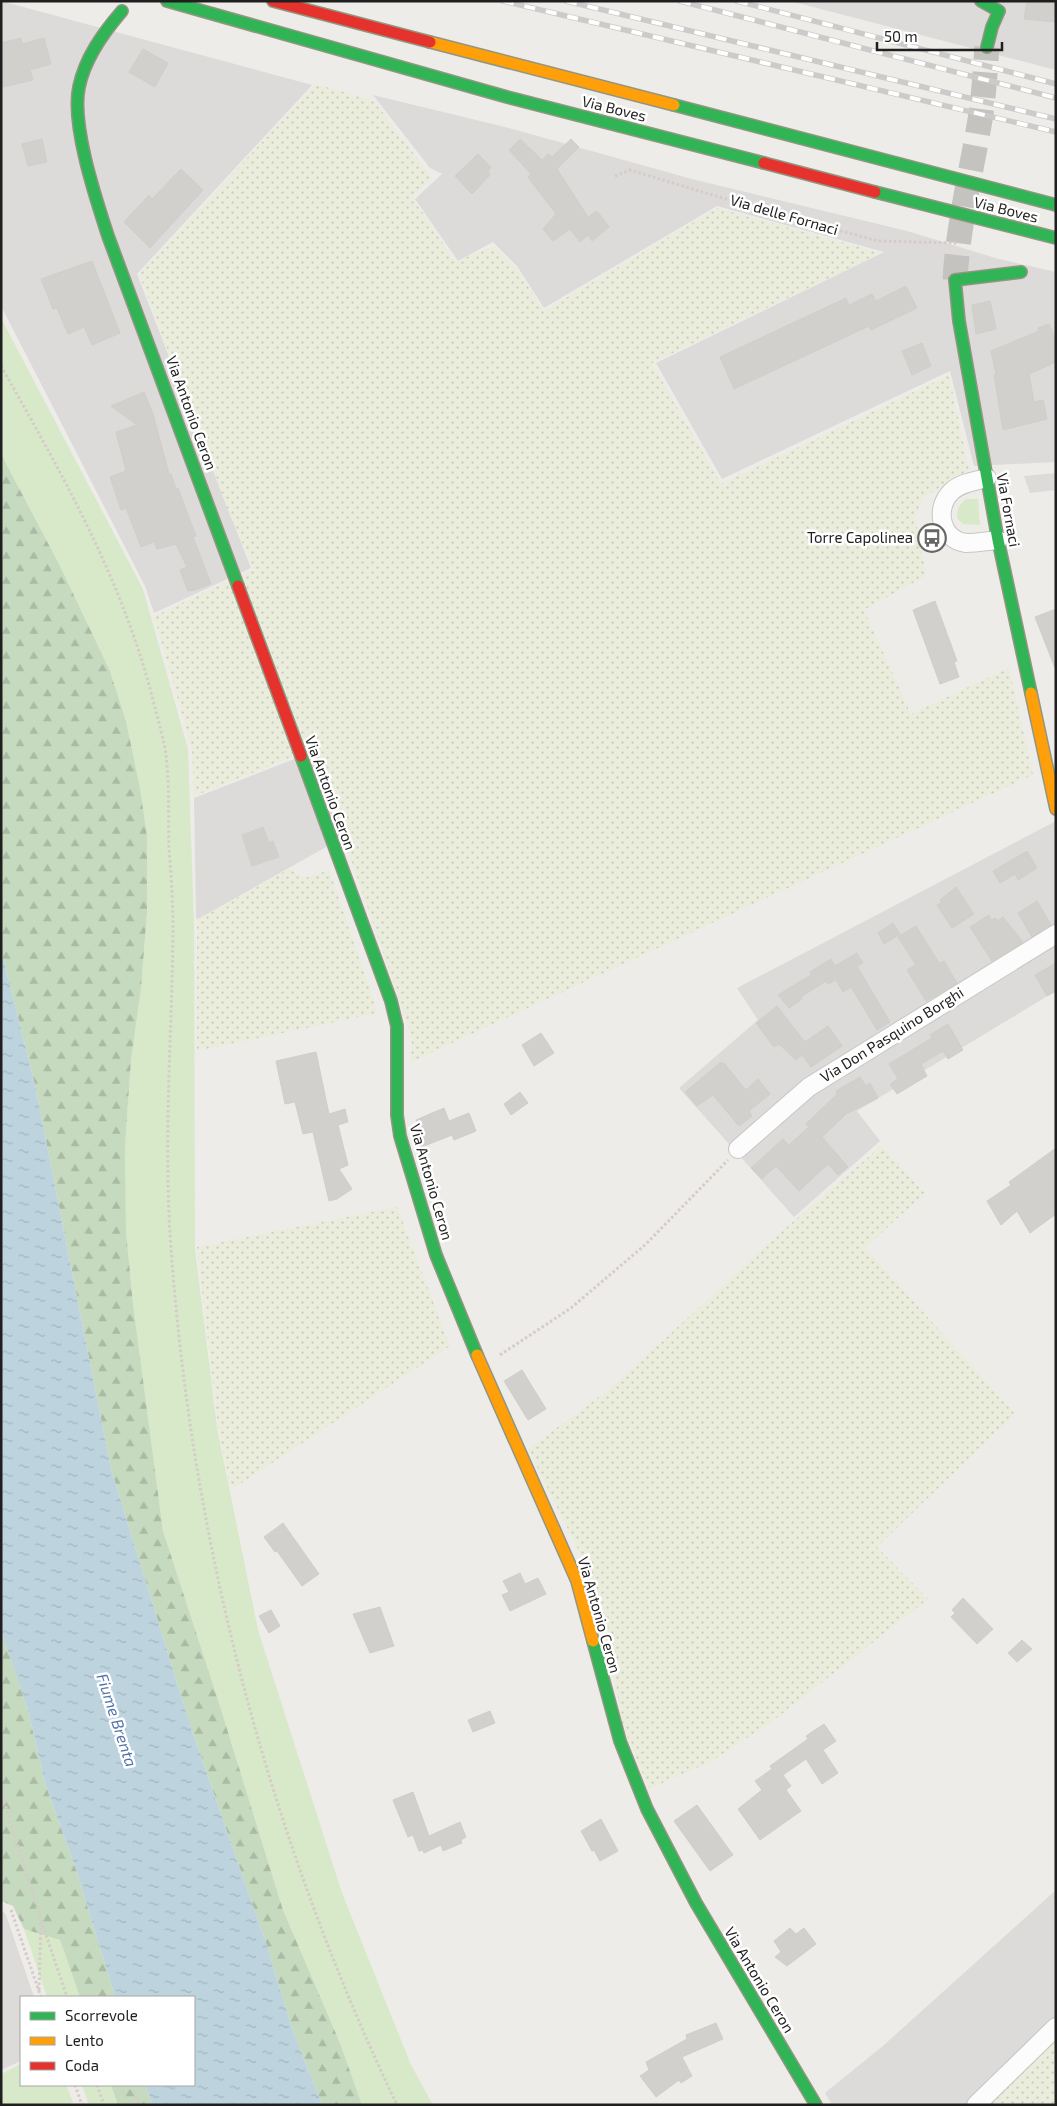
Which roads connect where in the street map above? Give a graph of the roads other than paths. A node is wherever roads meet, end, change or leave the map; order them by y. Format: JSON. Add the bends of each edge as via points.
{"nodes":[{"id":1,"x":167,"y":1,"type":"edge"},
{"id":2,"x":273,"y":1,"type":"edge"},
{"id":3,"x":982,"y":1,"type":"edge"},
{"id":4,"x":1002,"y":6,"type":"edge"},
{"id":5,"x":122,"y":11,"type":"dead end"},
{"id":6,"x":987,"y":47,"type":"tunnel mouth"},
{"id":7,"x":1056,"y":205,"type":"edge"},
{"id":8,"x":1056,"y":238,"type":"edge"},
{"id":9,"x":1021,"y":272,"type":"dead end"},
{"id":10,"x":987,"y":478,"type":"junction"},
{"id":11,"x":998,"y":540,"type":"junction"},
{"id":12,"x":1056,"y":809,"type":"edge"},
{"id":13,"x":1056,"y":934,"type":"edge"},
{"id":14,"x":738,"y":1149,"type":"road end"},
{"id":15,"x":1056,"y":2027,"type":"edge"},
{"id":16,"x":816,"y":2105,"type":"edge"},
{"id":17,"x":976,"y":2105,"type":"edge"}],
"edges":[{"from":1,"to":8,"type":"main road","name":"Via Boves","via":[[507,97]]},
{"from":2,"to":7,"type":"main road","name":"Via Boves"},
{"from":3,"to":4,"type":"main road"},
{"from":4,"to":6,"type":"main road"},
{"from":5,"to":16,"type":"main road","name":"Via Antonio Ceron","via":[[97,44],[78,87],[77,106],[86,160],[126,288],[148,340],[391,1002],[397,1026],[396,1093],[400,1136],[436,1255],[577,1581],[620,1741],[647,1809],[692,1896]]},
{"from":9,"to":10,"type":"main road","name":"Via Fornaci","via":[[954,280]]},
{"from":10,"to":11,"type":"main road","name":"Via Fornaci"},
{"from":10,"to":11,"type":"street","via":[[962,485],[951,492],[941,506],[941,519],[945,530],[965,543]]},
{"from":11,"to":12,"type":"main road","name":"Via Fornaci"},
{"from":13,"to":14,"type":"street","name":"Via Don Pasquino Borghi","via":[[809,1087]]},
{"from":15,"to":17,"type":"street"}]}
